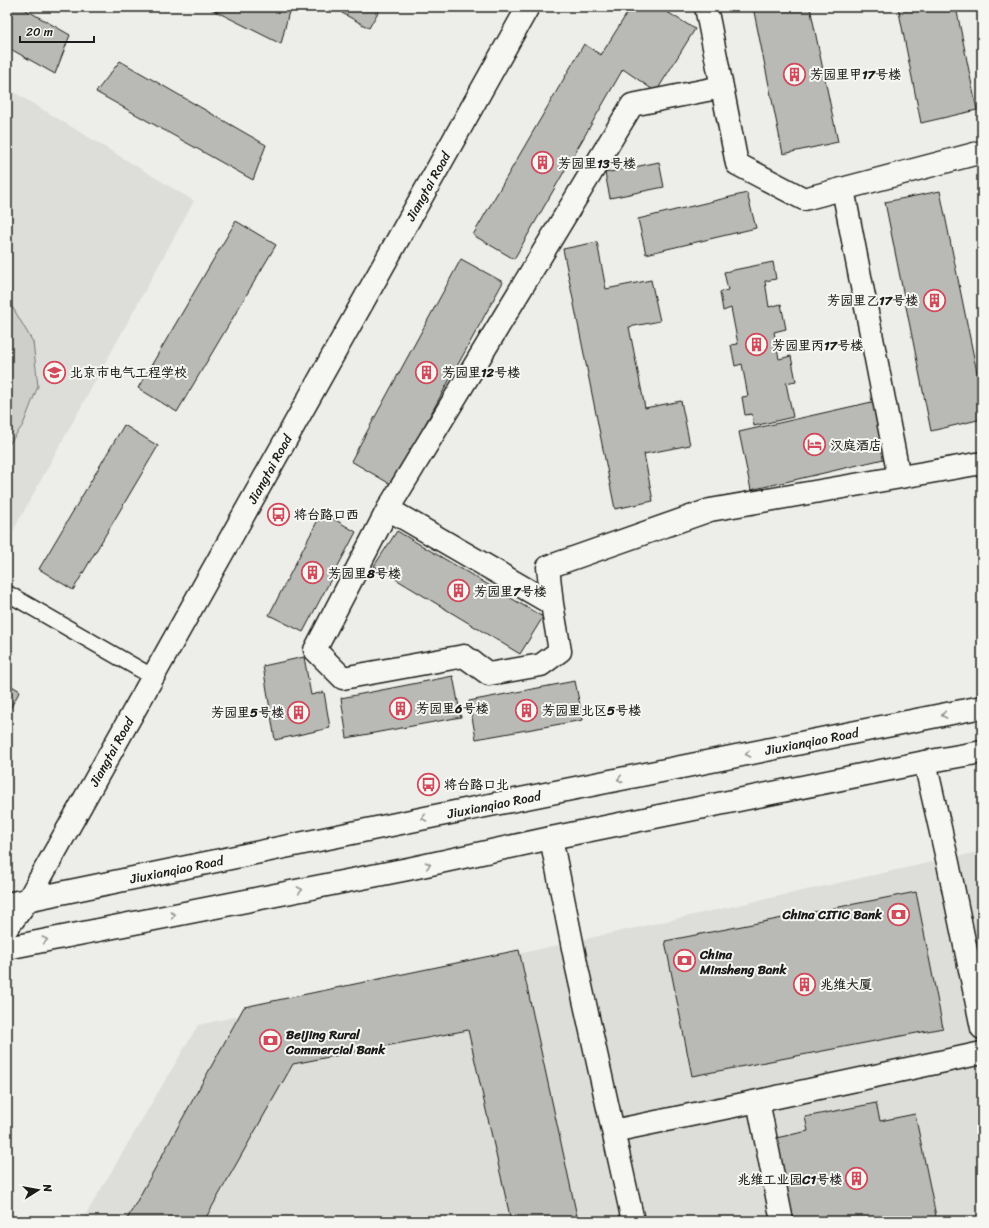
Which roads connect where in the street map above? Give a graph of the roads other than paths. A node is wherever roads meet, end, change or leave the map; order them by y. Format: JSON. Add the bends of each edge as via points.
{"nodes":[{"id":1,"x":528,"y":7,"type":"edge"},
{"id":2,"x":706,"y":7,"type":"edge"},
{"id":3,"x":722,"y":87,"type":"junction"},
{"id":4,"x":982,"y":152,"type":"edge"},
{"id":5,"x":843,"y":189,"type":"junction"},
{"id":6,"x":982,"y":463,"type":"edge"},
{"id":7,"x":899,"y":477,"type":"junction"},
{"id":8,"x":388,"y":509,"type":"junction"},
{"id":9,"x":7,"y":593,"type":"edge"},
{"id":10,"x":552,"y":604,"type":"junction"},
{"id":11,"x":153,"y":677,"type":"junction"},
{"id":12,"x":982,"y":707,"type":"edge"},
{"id":13,"x":982,"y":752,"type":"edge"},
{"id":14,"x":925,"y":762,"type":"junction"},
{"id":15,"x":551,"y":838,"type":"junction"},
{"id":16,"x":17,"y":902,"type":"edge"},
{"id":17,"x":7,"y":928,"type":"edge"},
{"id":18,"x":7,"y":948,"type":"edge"},
{"id":19,"x":982,"y":1028,"type":"edge"},
{"id":20,"x":982,"y":1053,"type":"edge"},
{"id":21,"x":758,"y":1101,"type":"junction"},
{"id":22,"x":613,"y":1131,"type":"junction"},
{"id":23,"x":633,"y":1221,"type":"edge"},
{"id":24,"x":782,"y":1221,"type":"edge"}],
"edges":[{"from":1,"to":11,"type":"street","name":"Jiangtai Road"},
{"from":2,"to":3,"type":"street"},
{"from":3,"to":5,"type":"street","via":[[737,164],[804,199]]},
{"from":3,"to":8,"type":"street","via":[[632,105]]},
{"from":4,"to":5,"type":"street"},
{"from":5,"to":7,"type":"street"},
{"from":6,"to":7,"type":"street"},
{"from":7,"to":10,"type":"street","via":[[710,510],[548,567]]},
{"from":8,"to":10,"type":"street"},
{"from":8,"to":10,"type":"street","via":[[315,650],[343,678],[464,656],[489,674],[540,665],[560,651]]},
{"from":9,"to":11,"type":"lane"},
{"from":11,"to":16,"type":"street","name":"Jiangtai Road"},
{"from":12,"to":16,"type":"street","name":"Jiuxianqiao Road","one_way":true},
{"from":13,"to":14,"type":"street"},
{"from":14,"to":15,"type":"street"},
{"from":14,"to":19,"type":"street"},
{"from":18,"to":15,"type":"street","one_way":true},
{"from":15,"to":22,"type":"street"},
{"from":16,"to":17,"type":"street","name":"Jiangtai Road"},
{"from":20,"to":21,"type":"street"},
{"from":21,"to":22,"type":"street"},
{"from":21,"to":24,"type":"street"},
{"from":22,"to":23,"type":"street"}]}
